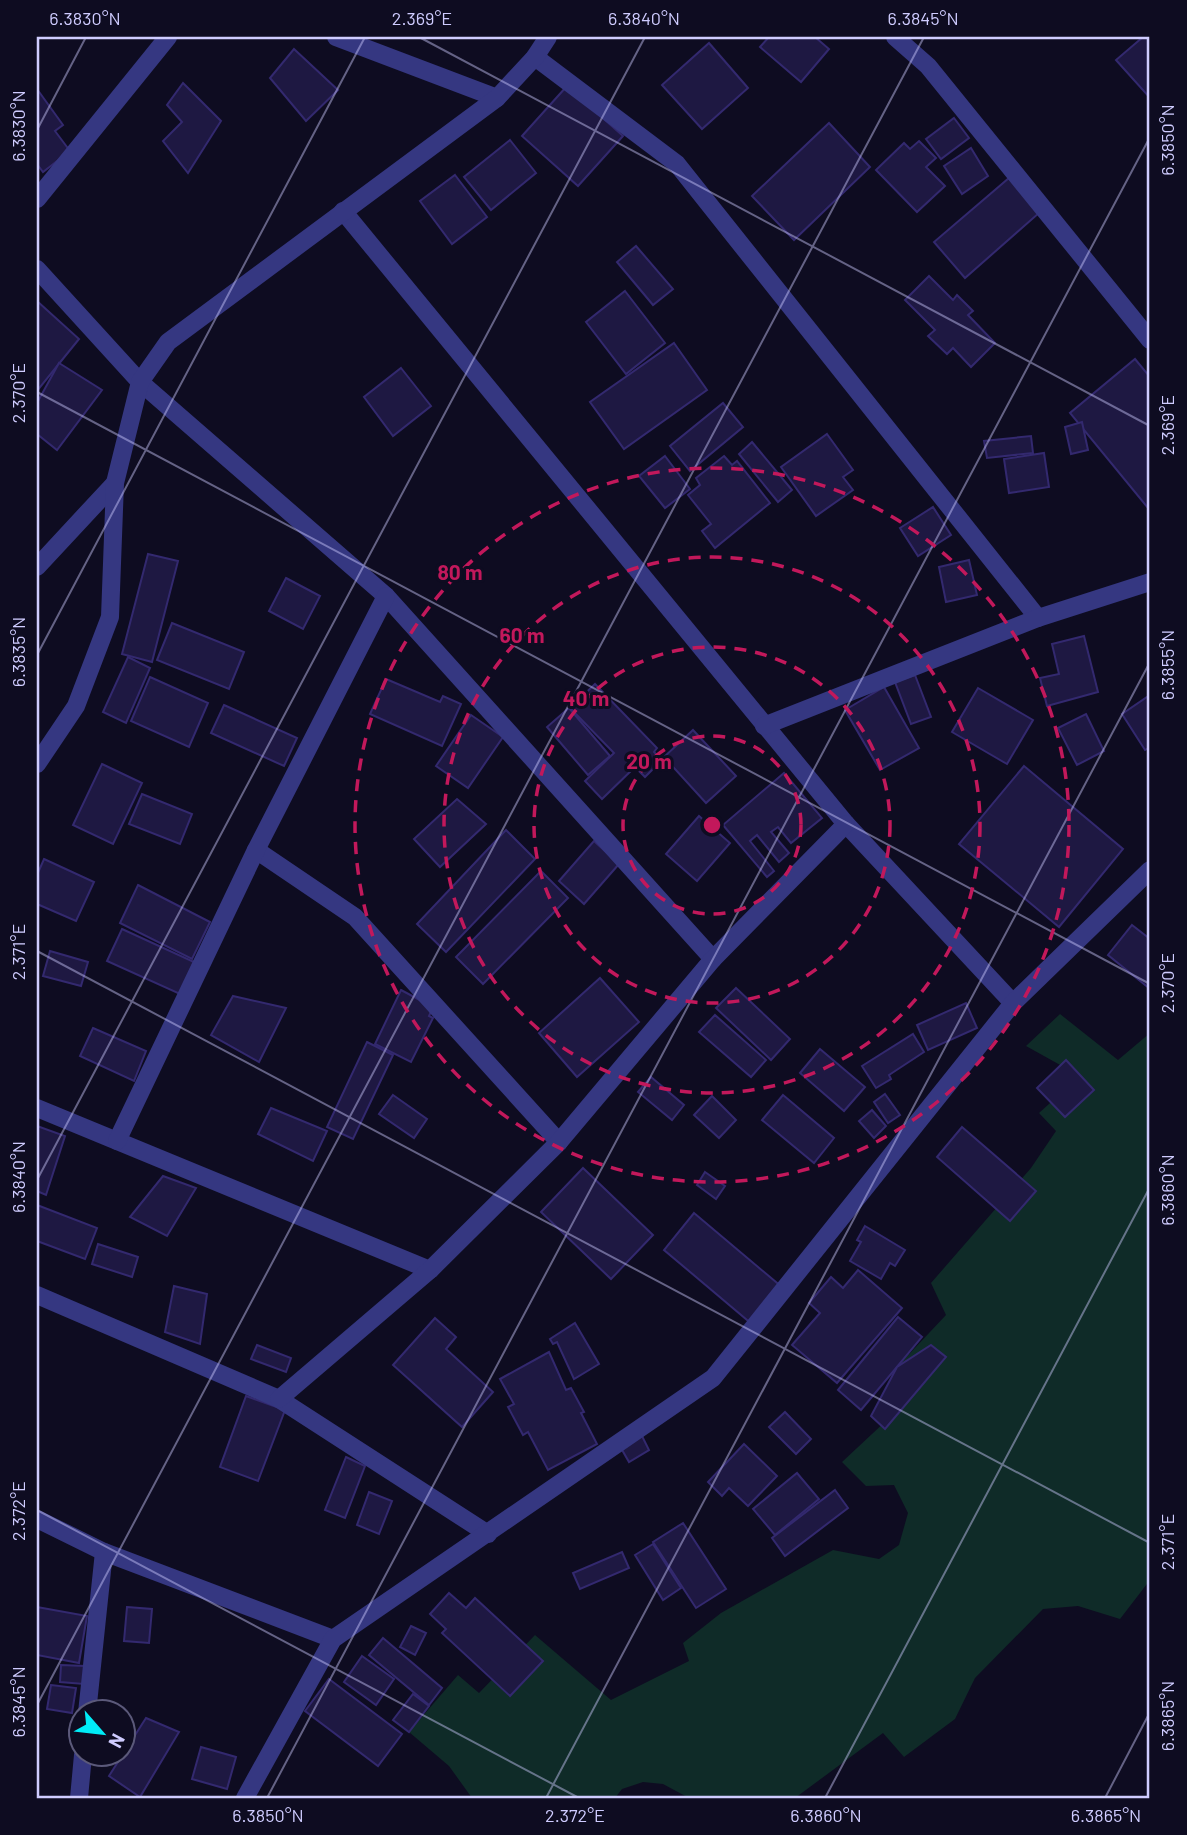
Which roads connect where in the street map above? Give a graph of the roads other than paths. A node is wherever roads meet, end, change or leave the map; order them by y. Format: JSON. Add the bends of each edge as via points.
{"nodes":[{"id":1,"x":168,"y":37,"type":"edge"},
{"id":2,"x":336,"y":37,"type":"edge"},
{"id":3,"x":548,"y":37,"type":"edge"},
{"id":4,"x":895,"y":37,"type":"edge"},
{"id":5,"x":535,"y":57,"type":"junction"},
{"id":6,"x":497,"y":98,"type":"junction"},
{"id":7,"x":37,"y":199,"type":"edge"},
{"id":8,"x":343,"y":211,"type":"junction"},
{"id":9,"x":37,"y":269,"type":"edge"},
{"id":10,"x":1150,"y":340,"type":"edge"},
{"id":11,"x":140,"y":382,"type":"junction"},
{"id":12,"x":115,"y":482,"type":"junction"},
{"id":13,"x":37,"y":567,"type":"edge"},
{"id":14,"x":1150,"y":582,"type":"edge"},
{"id":15,"x":386,"y":596,"type":"junction"},
{"id":16,"x":1038,"y":618,"type":"junction"},
{"id":17,"x":764,"y":726,"type":"junction"},
{"id":18,"x":37,"y":764,"type":"edge"},
{"id":19,"x":846,"y":824,"type":"junction"},
{"id":20,"x":256,"y":850,"type":"junction"},
{"id":21,"x":1150,"y":870,"type":"edge"},
{"id":22,"x":713,"y":958,"type":"junction"},
{"id":23,"x":1013,"y":1003,"type":"junction"},
{"id":24,"x":37,"y":1108,"type":"edge"},
{"id":25,"x":117,"y":1142,"type":"junction"},
{"id":26,"x":559,"y":1142,"type":"junction"},
{"id":27,"x":430,"y":1270,"type":"junction"},
{"id":28,"x":37,"y":1295,"type":"edge"},
{"id":29,"x":279,"y":1399,"type":"junction"},
{"id":30,"x":37,"y":1519,"type":"edge"},
{"id":31,"x":488,"y":1534,"type":"junction"},
{"id":32,"x":104,"y":1552,"type":"junction"},
{"id":33,"x":333,"y":1639,"type":"junction"},
{"id":34,"x":89,"y":1699,"type":"edge"},
{"id":35,"x":82,"y":1769,"type":"edge"},
{"id":36,"x":79,"y":1798,"type":"edge"},
{"id":37,"x":245,"y":1798,"type":"edge"}],
"edges":[{"from":1,"to":7,"type":"street"},
{"from":2,"to":6,"type":"street"},
{"from":3,"to":5,"type":"street"},
{"from":4,"to":10,"type":"street","via":[[928,66]]},
{"from":5,"to":6,"type":"street"},
{"from":5,"to":16,"type":"street","via":[[677,164]]},
{"from":6,"to":8,"type":"street"},
{"from":8,"to":11,"type":"street","via":[[168,342]]},
{"from":8,"to":17,"type":"street"},
{"from":9,"to":11,"type":"street"},
{"from":11,"to":12,"type":"street"},
{"from":11,"to":15,"type":"street"},
{"from":12,"to":13,"type":"street"},
{"from":12,"to":18,"type":"street","via":[[110,617],[76,706]]},
{"from":14,"to":16,"type":"street"},
{"from":15,"to":20,"type":"street"},
{"from":15,"to":22,"type":"street"},
{"from":16,"to":17,"type":"street"},
{"from":17,"to":19,"type":"street"},
{"from":19,"to":22,"type":"street"},
{"from":19,"to":23,"type":"street"},
{"from":20,"to":25,"type":"street"},
{"from":20,"to":26,"type":"street","via":[[355,916]]},
{"from":21,"to":23,"type":"street"},
{"from":22,"to":26,"type":"street"},
{"from":23,"to":31,"type":"street","via":[[713,1378]]},
{"from":24,"to":25,"type":"street"},
{"from":25,"to":27,"type":"street"},
{"from":26,"to":27,"type":"street"},
{"from":27,"to":29,"type":"street"},
{"from":28,"to":29,"type":"street"},
{"from":29,"to":31,"type":"street"},
{"from":30,"to":32,"type":"street"},
{"from":31,"to":33,"type":"street"},
{"from":32,"to":33,"type":"street"},
{"from":32,"to":34,"type":"street"},
{"from":33,"to":37,"type":"street"},
{"from":35,"to":36,"type":"street"}]}
